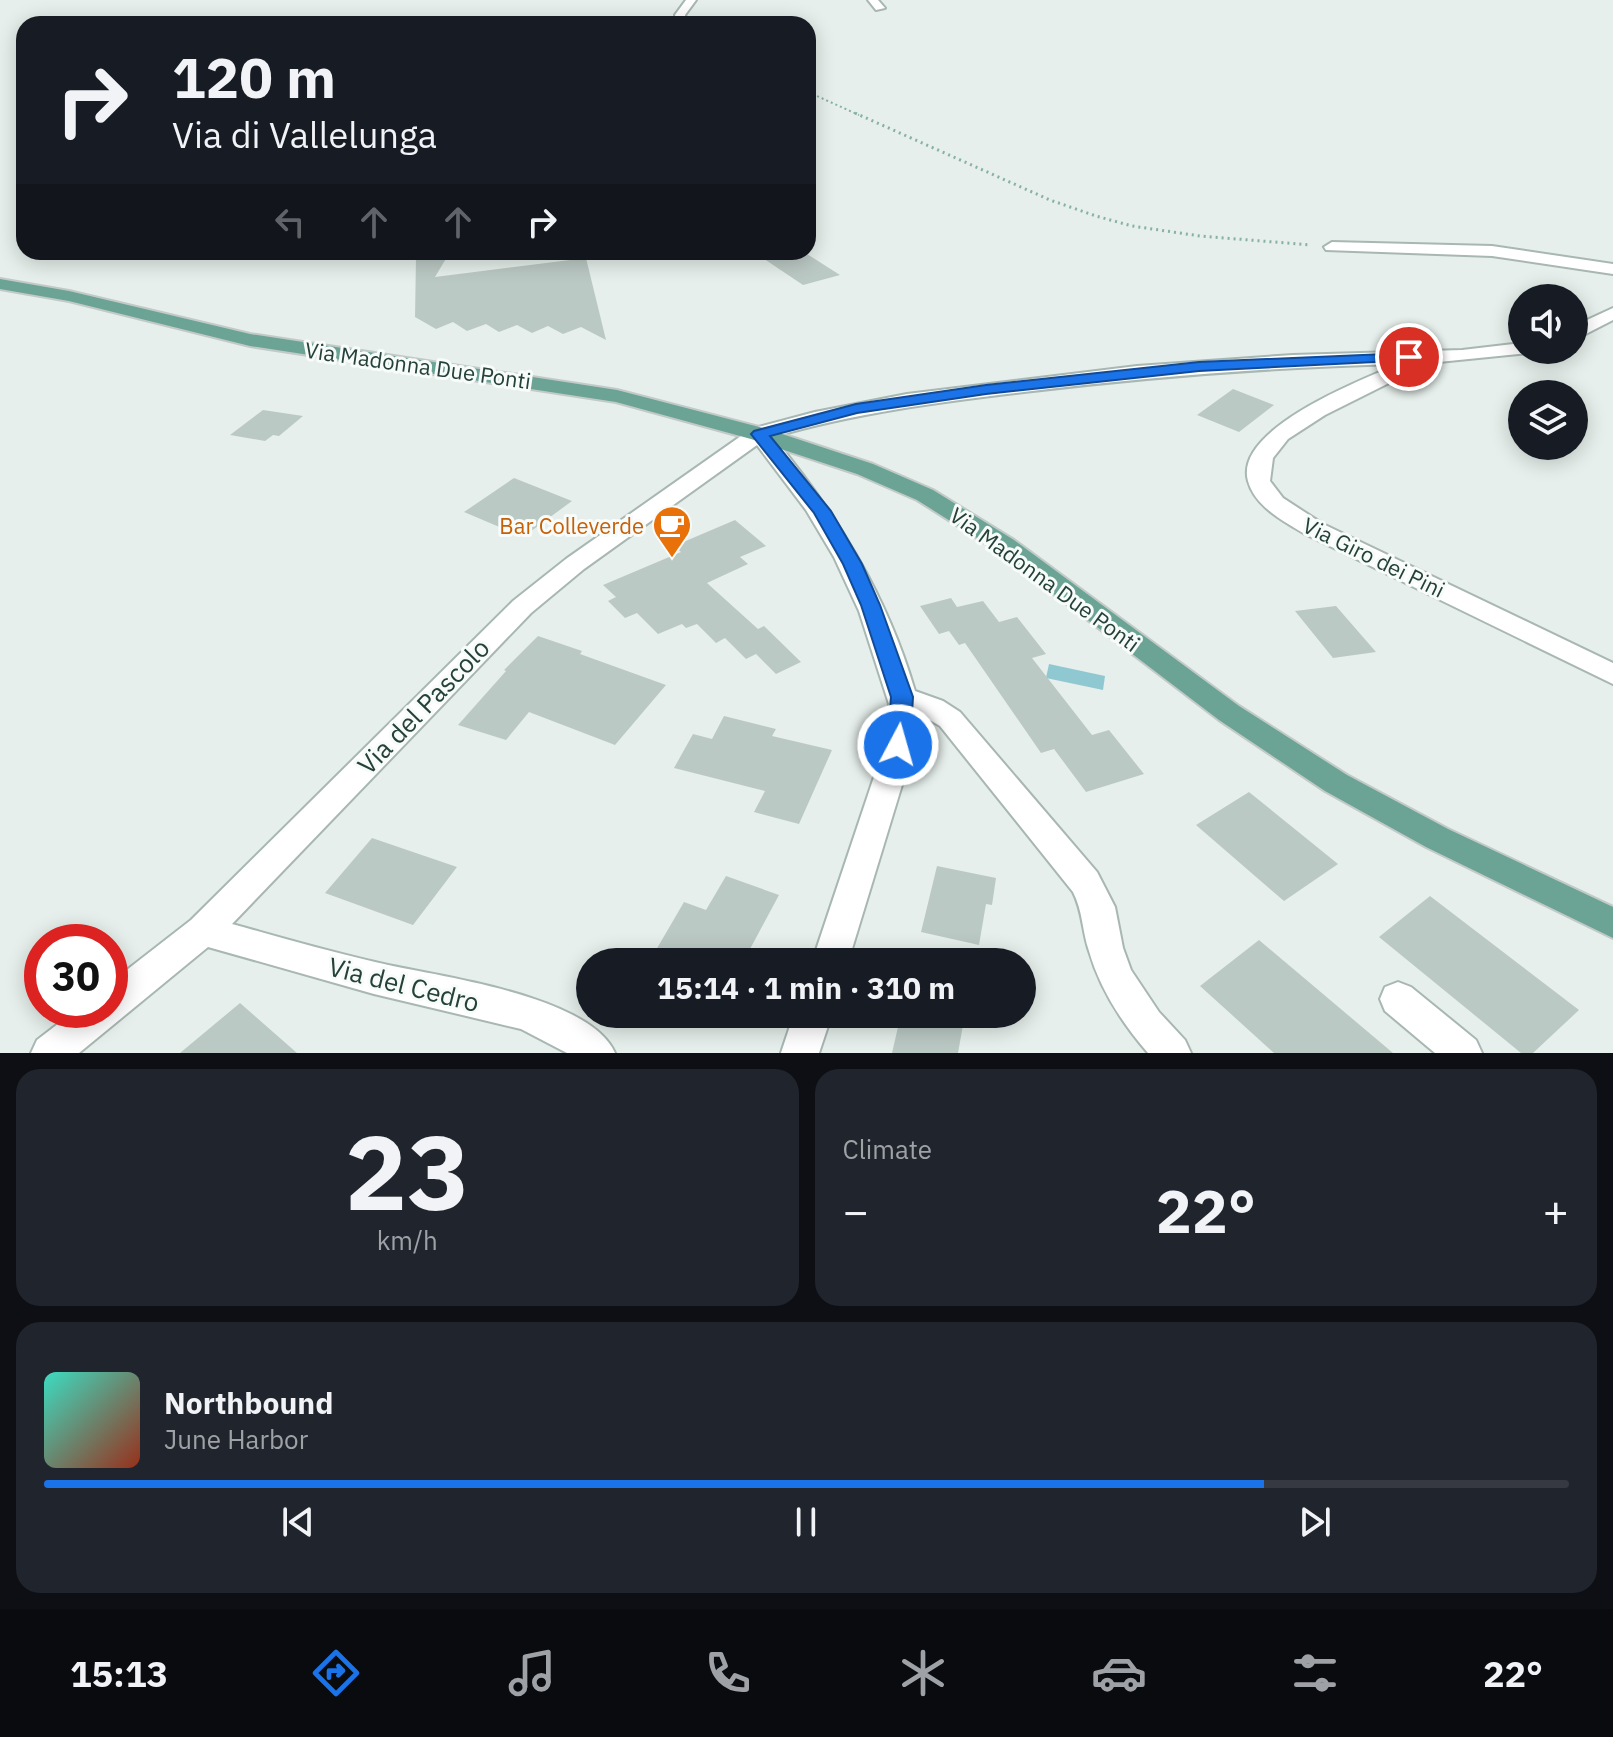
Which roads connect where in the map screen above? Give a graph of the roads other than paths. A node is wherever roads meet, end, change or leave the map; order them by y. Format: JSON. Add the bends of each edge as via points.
{"nodes":[{"id":1,"x":1332,"y":247,"type":"road end"},
{"id":2,"x":1613,"y":269,"type":"edge"},
{"id":3,"x":0,"y":284,"type":"edge"},
{"id":4,"x":1613,"y":313,"type":"edge"},
{"id":5,"x":1588,"y":326,"type":"edge"},
{"id":6,"x":1508,"y":350,"type":"edge"},
{"id":7,"x":1430,"y":357,"type":"junction"},
{"id":8,"x":759,"y":434,"type":"junction"},
{"id":9,"x":1613,"y":674,"type":"edge"},
{"id":10,"x":902,"y":697,"type":"junction"},
{"id":11,"x":1613,"y":923,"type":"edge"},
{"id":12,"x":203,"y":931,"type":"junction"},
{"id":13,"x":834,"y":948,"type":"edge"},
{"id":14,"x":128,"y":991,"type":"edge"},
{"id":15,"x":1398,"y":999,"type":"dead end"},
{"id":16,"x":81,"y":1028,"type":"edge"},
{"id":17,"x":808,"y":1028,"type":"edge"},
{"id":18,"x":50,"y":1053,"type":"edge"},
{"id":19,"x":596,"y":1053,"type":"edge"},
{"id":20,"x":800,"y":1053,"type":"edge"},
{"id":21,"x":1172,"y":1053,"type":"edge"},
{"id":22,"x":1463,"y":1053,"type":"edge"}],
"edges":[{"from":1,"to":2,"type":"street","via":[[1480,250]]},
{"from":3,"to":8,"type":"main road","name":"Via Madonna Due Ponti","via":[[250,340],[602,393]]},
{"from":4,"to":5,"type":"street"},
{"from":6,"to":7,"type":"street"},
{"from":7,"to":8,"type":"street","via":[[1215,366],[986,389],[856,408]]},
{"from":7,"to":9,"type":"street","name":"Via Giro dei Pini","via":[[1275,439],[1260,465],[1262,486],[1284,510],[1314,529]]},
{"from":8,"to":10,"type":"street","via":[[811,496],[842,545],[870,605]]},
{"from":8,"to":11,"type":"main road","name":"Via Madonna Due Ponti","via":[[865,469],[950,509],[1309,766],[1400,819]]},
{"from":8,"to":12,"type":"street","name":"Via del Pascolo","via":[[522,607]]},
{"from":10,"to":13,"type":"street","via":[[894,762]]},
{"from":10,"to":21,"type":"street","via":[[950,719],[1076,869],[1098,907],[1116,978]]},
{"from":12,"to":14,"type":"street","name":"Via del Pascolo"},
{"from":12,"to":19,"type":"street","name":"Via del Cedro","via":[[538,1016]]},
{"from":15,"to":22,"type":"street"},
{"from":16,"to":18,"type":"street"},
{"from":17,"to":20,"type":"street"}]}
